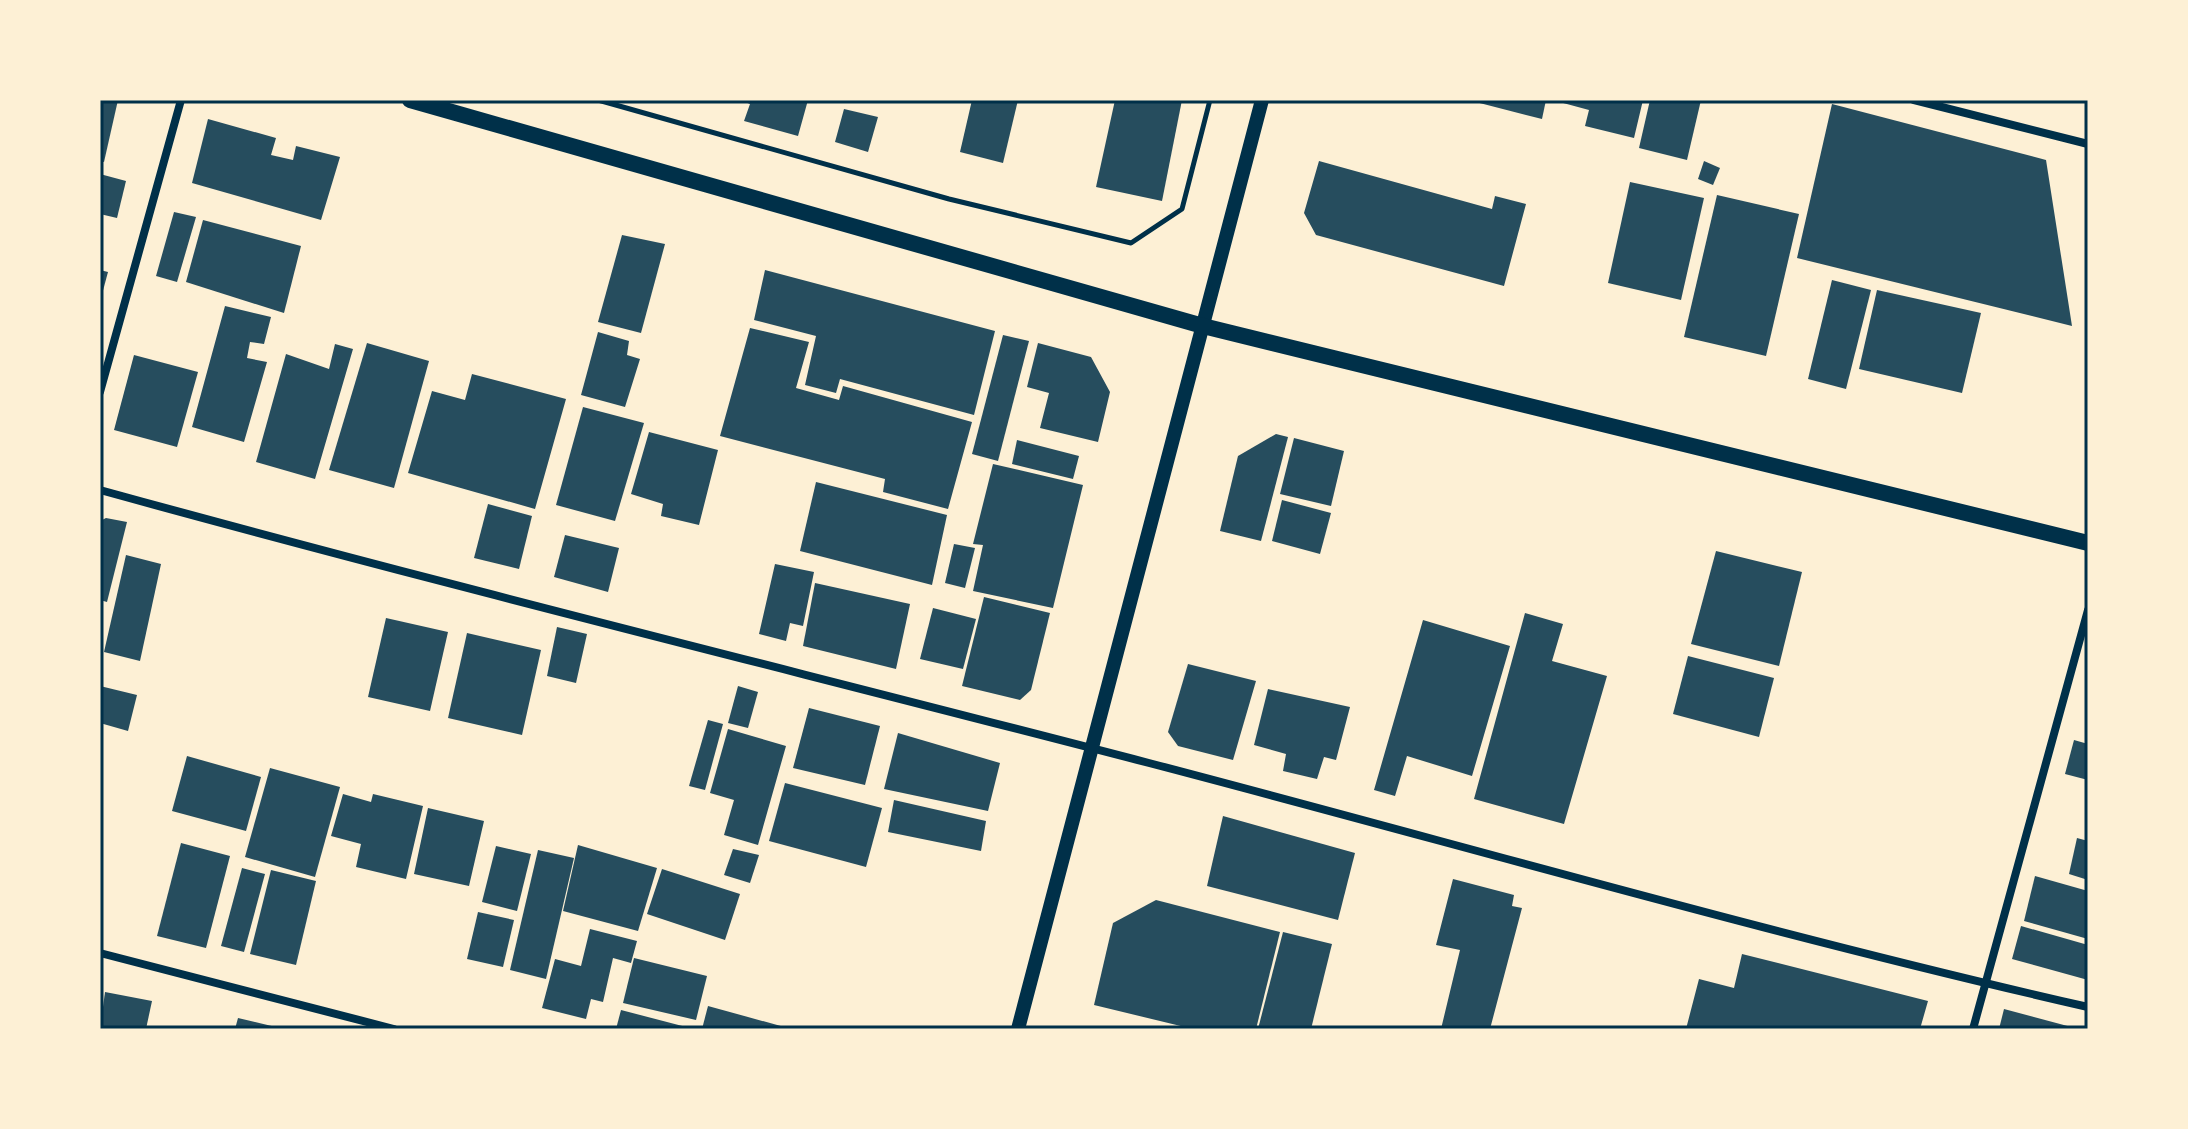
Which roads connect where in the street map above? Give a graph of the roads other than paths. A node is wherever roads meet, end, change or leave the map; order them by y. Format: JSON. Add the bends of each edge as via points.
{"nodes":[{"id":1,"x":181,"y":100,"type":"edge"},
{"id":2,"x":410,"y":100,"type":"edge"},
{"id":3,"x":1262,"y":100,"type":"edge"},
{"id":4,"x":1914,"y":100,"type":"edge"},
{"id":5,"x":2088,"y":144,"type":"edge"},
{"id":6,"x":1203,"y":326,"type":"junction"},
{"id":7,"x":100,"y":392,"type":"edge"},
{"id":8,"x":100,"y":490,"type":"edge"},
{"id":9,"x":2088,"y":543,"type":"edge"},
{"id":10,"x":2088,"y":610,"type":"edge"},
{"id":11,"x":1093,"y":750,"type":"junction"},
{"id":12,"x":100,"y":953,"type":"edge"},
{"id":13,"x":1985,"y":983,"type":"junction"},
{"id":14,"x":2088,"y":1007,"type":"edge"},
{"id":15,"x":394,"y":1029,"type":"edge"},
{"id":16,"x":1018,"y":1029,"type":"edge"},
{"id":17,"x":1973,"y":1029,"type":"edge"}],
"edges":[{"from":1,"to":7,"type":"street"},
{"from":2,"to":6,"type":"main road"},
{"from":3,"to":6,"type":"street"},
{"from":4,"to":5,"type":"street"},
{"from":6,"to":9,"type":"main road"},
{"from":6,"to":11,"type":"street"},
{"from":8,"to":11,"type":"street"},
{"from":10,"to":13,"type":"street"},
{"from":11,"to":13,"type":"street","via":[[1659,902]]},
{"from":11,"to":16,"type":"street"},
{"from":12,"to":15,"type":"street"},
{"from":13,"to":14,"type":"street"},
{"from":13,"to":17,"type":"street"}]}
